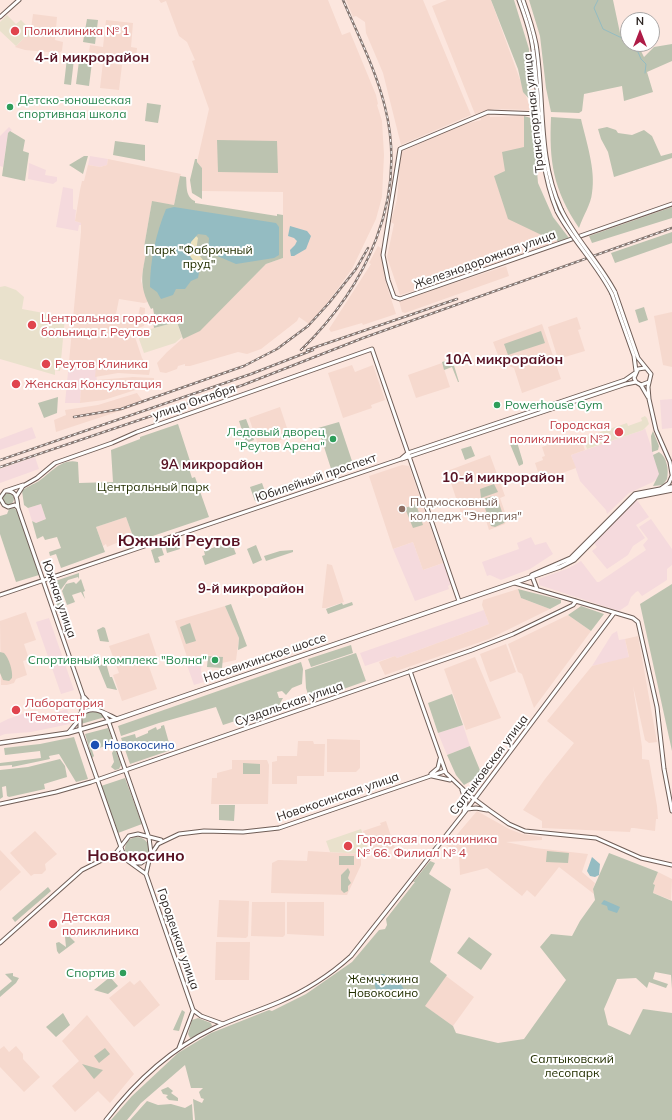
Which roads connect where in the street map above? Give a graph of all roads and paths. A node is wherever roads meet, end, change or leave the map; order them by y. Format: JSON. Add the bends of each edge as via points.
{"nodes":[{"id":1,"x":19,"y":0,"type":"edge"},
{"id":2,"x":519,"y":0,"type":"edge"},
{"id":3,"x":523,"y":0,"type":"edge"},
{"id":4,"x":0,"y":17,"type":"edge"},
{"id":5,"x":540,"y":114,"type":"junction"},
{"id":6,"x":672,"y":204,"type":"edge"},
{"id":7,"x":613,"y":293,"type":"junction"},
{"id":8,"x":647,"y":369,"type":"junction"},
{"id":9,"x":635,"y":372,"type":"junction"},
{"id":10,"x":636,"y":382,"type":"junction"},
{"id":11,"x":649,"y":382,"type":"junction"},
{"id":12,"x":641,"y":384,"type":"junction"},
{"id":13,"x":649,"y":399,"type":"junction"},
{"id":14,"x":408,"y":453,"type":"junction"},
{"id":15,"x":409,"y":458,"type":"junction"},
{"id":16,"x":401,"y":459,"type":"junction"},
{"id":17,"x":672,"y":475,"type":"edge"},
{"id":18,"x":28,"y":483,"type":"junction"},
{"id":19,"x":672,"y":487,"type":"edge"},
{"id":20,"x":662,"y":488,"type":"junction"},
{"id":21,"x":7,"y":490,"type":"junction"},
{"id":22,"x":672,"y":490,"type":"edge"},
{"id":23,"x":17,"y":498,"type":"junction"},
{"id":24,"x":12,"y":506,"type":"junction"},
{"id":25,"x":18,"y":508,"type":"junction"},
{"id":26,"x":532,"y":576,"type":"junction"},
{"id":27,"x":44,"y":581,"type":"junction"},
{"id":28,"x":513,"y":582,"type":"junction"},
{"id":29,"x":534,"y":583,"type":"junction"},
{"id":30,"x":529,"y":587,"type":"junction"},
{"id":31,"x":537,"y":589,"type":"junction"},
{"id":32,"x":0,"y":595,"type":"edge"},
{"id":33,"x":576,"y":600,"type":"junction"},
{"id":34,"x":459,"y":601,"type":"junction"},
{"id":35,"x":614,"y":613,"type":"junction"},
{"id":36,"x":410,"y":671,"type":"junction"},
{"id":37,"x":83,"y":696,"type":"junction"},
{"id":38,"x":98,"y":710,"type":"junction"},
{"id":39,"x":103,"y":713,"type":"junction"},
{"id":40,"x":80,"y":717,"type":"junction"},
{"id":41,"x":117,"y":719,"type":"junction"},
{"id":42,"x":109,"y":722,"type":"junction"},
{"id":43,"x":80,"y":730,"type":"junction"},
{"id":44,"x":68,"y":733,"type":"junction"},
{"id":45,"x":0,"y":743,"type":"edge"},
{"id":46,"x":441,"y":758,"type":"junction"},
{"id":47,"x":125,"y":770,"type":"junction"},
{"id":48,"x":445,"y":771,"type":"junction"},
{"id":49,"x":426,"y":776,"type":"junction"},
{"id":50,"x":97,"y":780,"type":"junction"},
{"id":51,"x":453,"y":781,"type":"junction"},
{"id":52,"x":461,"y":788,"type":"junction"},
{"id":53,"x":474,"y":799,"type":"junction"},
{"id":54,"x":0,"y":804,"type":"edge"},
{"id":55,"x":467,"y":809,"type":"junction"},
{"id":56,"x":489,"y":810,"type":"junction"},
{"id":57,"x":672,"y":811,"type":"edge"},
{"id":58,"x":464,"y":813,"type":"junction"},
{"id":59,"x":143,"y":836,"type":"junction"},
{"id":60,"x":149,"y":838,"type":"junction"},
{"id":61,"x":165,"y":840,"type":"junction"},
{"id":62,"x":124,"y":842,"type":"junction"},
{"id":63,"x":150,"y":843,"type":"junction"},
{"id":64,"x":121,"y":848,"type":"junction"},
{"id":65,"x":123,"y":853,"type":"junction"},
{"id":66,"x":150,"y":855,"type":"junction"},
{"id":67,"x":106,"y":858,"type":"junction"},
{"id":68,"x":127,"y":860,"type":"junction"},
{"id":69,"x":672,"y":865,"type":"edge"},
{"id":70,"x":146,"y":874,"type":"junction"},
{"id":71,"x":0,"y":943,"type":"edge"},
{"id":72,"x":193,"y":1010,"type":"junction"},
{"id":73,"x":204,"y":1018,"type":"junction"},
{"id":74,"x":190,"y":1020,"type":"junction"},
{"id":75,"x":211,"y":1020,"type":"junction"},
{"id":76,"x":226,"y":1023,"type":"junction"},
{"id":77,"x":186,"y":1030,"type":"junction"},
{"id":78,"x":208,"y":1031,"type":"junction"},
{"id":79,"x":195,"y":1039,"type":"junction"},
{"id":80,"x":176,"y":1051,"type":"junction"},
{"id":81,"x":106,"y":1120,"type":"edge"}],
"edges":[{"from":1,"to":4,"type":"street"},
{"from":2,"to":5,"type":"street","name":"Транспортная улица","via":[[532,44]]},
{"from":3,"to":5,"type":"street","name":"Транспортная улица","via":[[536,43]]},
{"from":5,"to":6,"type":"street","name":"Железнодорожная улица","via":[[488,112],[400,149],[383,255],[388,280],[396,299],[400,300]]},
{"from":5,"to":7,"type":"street","name":"Транспортная улица","bridge":true,"via":[[546,180],[568,231]]},
{"from":7,"to":8,"type":"street","name":"Транспортная улица","via":[[638,358]]},
{"from":7,"to":9,"type":"street","name":"Транспортная улица","via":[[634,356]]},
{"from":8,"to":9,"type":"street","via":[[640,368]]},
{"from":8,"to":11,"type":"street","via":[[651,374]]},
{"from":9,"to":10,"type":"street"},
{"from":9,"to":14,"type":"street","name":"Юбилейный проспект","via":[[625,380]]},
{"from":10,"to":12,"type":"street"},
{"from":10,"to":15,"type":"street"},
{"from":11,"to":12,"type":"street"},
{"from":11,"to":13,"type":"street"},
{"from":12,"to":13,"type":"street"},
{"from":13,"to":17,"type":"street","via":[[656,430],[670,462]]},
{"from":14,"to":15,"type":"street"},
{"from":14,"to":16,"type":"street","name":"Юбилейный проспект"},
{"from":14,"to":18,"type":"street","name":"улица Октября","via":[[372,349],[61,461]]},
{"from":15,"to":16,"type":"street"},
{"from":15,"to":34,"type":"street"},
{"from":16,"to":27,"type":"street","name":"Юбилейный проспект"},
{"from":17,"to":20,"type":"street","via":[[669,483]]},
{"from":18,"to":21,"type":"street","name":"улица Октября"},
{"from":18,"to":23,"type":"street","name":"улица Октября","via":[[21,488]]},
{"from":19,"to":20,"type":"main road","name":"Носовихинское шоссе"},
{"from":20,"to":26,"type":"main road","name":"Носовихинское шоссе","via":[[634,494],[571,558]]},
{"from":21,"to":23,"type":"street","via":[[13,492]]},
{"from":21,"to":24,"type":"street","via":[[1,496],[1,502],[6,506]]},
{"from":22,"to":26,"type":"main road","name":"Носовихинское шоссе","via":[[636,497],[574,560]]},
{"from":23,"to":24,"type":"street"},
{"from":23,"to":25,"type":"street","name":"Южная улица"},
{"from":24,"to":25,"type":"street"},
{"from":25,"to":27,"type":"street","name":"Южная улица"},
{"from":26,"to":28,"type":"main road","name":"Носовихинское шоссе"},
{"from":26,"to":29,"type":"street"},
{"from":27,"to":32,"type":"street","name":"Юбилейный проспект"},
{"from":27,"to":37,"type":"street","name":"Южная улица"},
{"from":28,"to":30,"type":"street"},
{"from":28,"to":34,"type":"main road","name":"Носовихинское шоссе"},
{"from":29,"to":30,"type":"street"},
{"from":29,"to":31,"type":"street"},
{"from":30,"to":31,"type":"street"},
{"from":31,"to":33,"type":"street"},
{"from":33,"to":35,"type":"street"},
{"from":33,"to":36,"type":"street","name":"Суздальская улица","via":[[573,605],[503,638]]},
{"from":34,"to":41,"type":"main road","name":"Носовихинское шоссе"},
{"from":35,"to":53,"type":"street","name":"Салтыковская улица"},
{"from":35,"to":57,"type":"street","via":[[638,622],[657,707]]},
{"from":36,"to":46,"type":"street"},
{"from":36,"to":47,"type":"street","name":"Суздальская улица"},
{"from":37,"to":38,"type":"street","name":"Южная улица"},
{"from":37,"to":40,"type":"street","name":"Южная улица"},
{"from":38,"to":39,"type":"street","name":"Южная улица"},
{"from":38,"to":40,"type":"street","via":[[88,710]]},
{"from":39,"to":41,"type":"street","name":"Южная улица"},
{"from":39,"to":42,"type":"street"},
{"from":40,"to":43,"type":"street","name":"Южная улица"},
{"from":40,"to":44,"type":"street"},
{"from":41,"to":42,"type":"main road","name":"Носовихинское шоссе"},
{"from":42,"to":43,"type":"main road","name":"Носовихинское шоссе"},
{"from":42,"to":47,"type":"street"},
{"from":43,"to":44,"type":"main road","name":"Носовихинское шоссе"},
{"from":43,"to":50,"type":"street"},
{"from":44,"to":45,"type":"main road","name":"Носовихинское шоссе"},
{"from":46,"to":48,"type":"street"},
{"from":46,"to":49,"type":"street","via":[[436,770]]},
{"from":47,"to":50,"type":"street","name":"Суздальская улица"},
{"from":47,"to":60,"type":"street"},
{"from":48,"to":49,"type":"street","name":"Новокосинская улица"},
{"from":48,"to":51,"type":"street"},
{"from":49,"to":51,"type":"street","via":[[438,776]]},
{"from":49,"to":61,"type":"street","name":"Новокосинская улица","via":[[279,828],[243,832],[184,832]]},
{"from":50,"to":54,"type":"street","name":"Суздальская улица"},
{"from":50,"to":64,"type":"street"},
{"from":51,"to":52,"type":"street"},
{"from":52,"to":53,"type":"street"},
{"from":52,"to":58,"type":"street","via":[[466,800]]},
{"from":53,"to":55,"type":"street","name":"Салтыковская улица"},
{"from":53,"to":56,"type":"street"},
{"from":55,"to":56,"type":"street"},
{"from":55,"to":58,"type":"street","name":"Салтыковская улица"},
{"from":56,"to":69,"type":"street","via":[[509,824],[525,831],[596,838],[641,858]]},
{"from":58,"to":76,"type":"street","name":"Салтыковская улица","via":[[371,932],[342,964],[288,998]]},
{"from":59,"to":60,"type":"street"},
{"from":59,"to":62,"type":"street","via":[[132,835]]},
{"from":59,"to":63,"type":"street"},
{"from":60,"to":61,"type":"street"},
{"from":60,"to":63,"type":"street"},
{"from":61,"to":66,"type":"street","via":[[158,844]]},
{"from":62,"to":64,"type":"street"},
{"from":62,"to":65,"type":"street"},
{"from":63,"to":66,"type":"street"},
{"from":64,"to":65,"type":"street"},
{"from":64,"to":67,"type":"street"},
{"from":65,"to":68,"type":"street"},
{"from":66,"to":68,"type":"street","via":[[141,863],[135,864]]},
{"from":66,"to":70,"type":"street"},
{"from":67,"to":68,"type":"street"},
{"from":67,"to":71,"type":"street","via":[[82,870]]},
{"from":68,"to":70,"type":"street"},
{"from":70,"to":72,"type":"street","name":"Городецкая улица"},
{"from":72,"to":73,"type":"street"},
{"from":72,"to":74,"type":"street"},
{"from":73,"to":74,"type":"street","via":[[194,1016]]},
{"from":73,"to":75,"type":"street"},
{"from":74,"to":77,"type":"street"},
{"from":75,"to":76,"type":"street"},
{"from":75,"to":78,"type":"street","via":[[214,1026]]},
{"from":76,"to":78,"type":"street","name":"Салтыковская улица"},
{"from":77,"to":79,"type":"street","via":[[187,1039]]},
{"from":77,"to":80,"type":"street"},
{"from":78,"to":79,"type":"street","name":"Салтыковская улица"},
{"from":79,"to":80,"type":"street","name":"Салтыковская улица"},
{"from":80,"to":81,"type":"street","name":"Салтыковская улица","via":[[141,1080]]}]}
